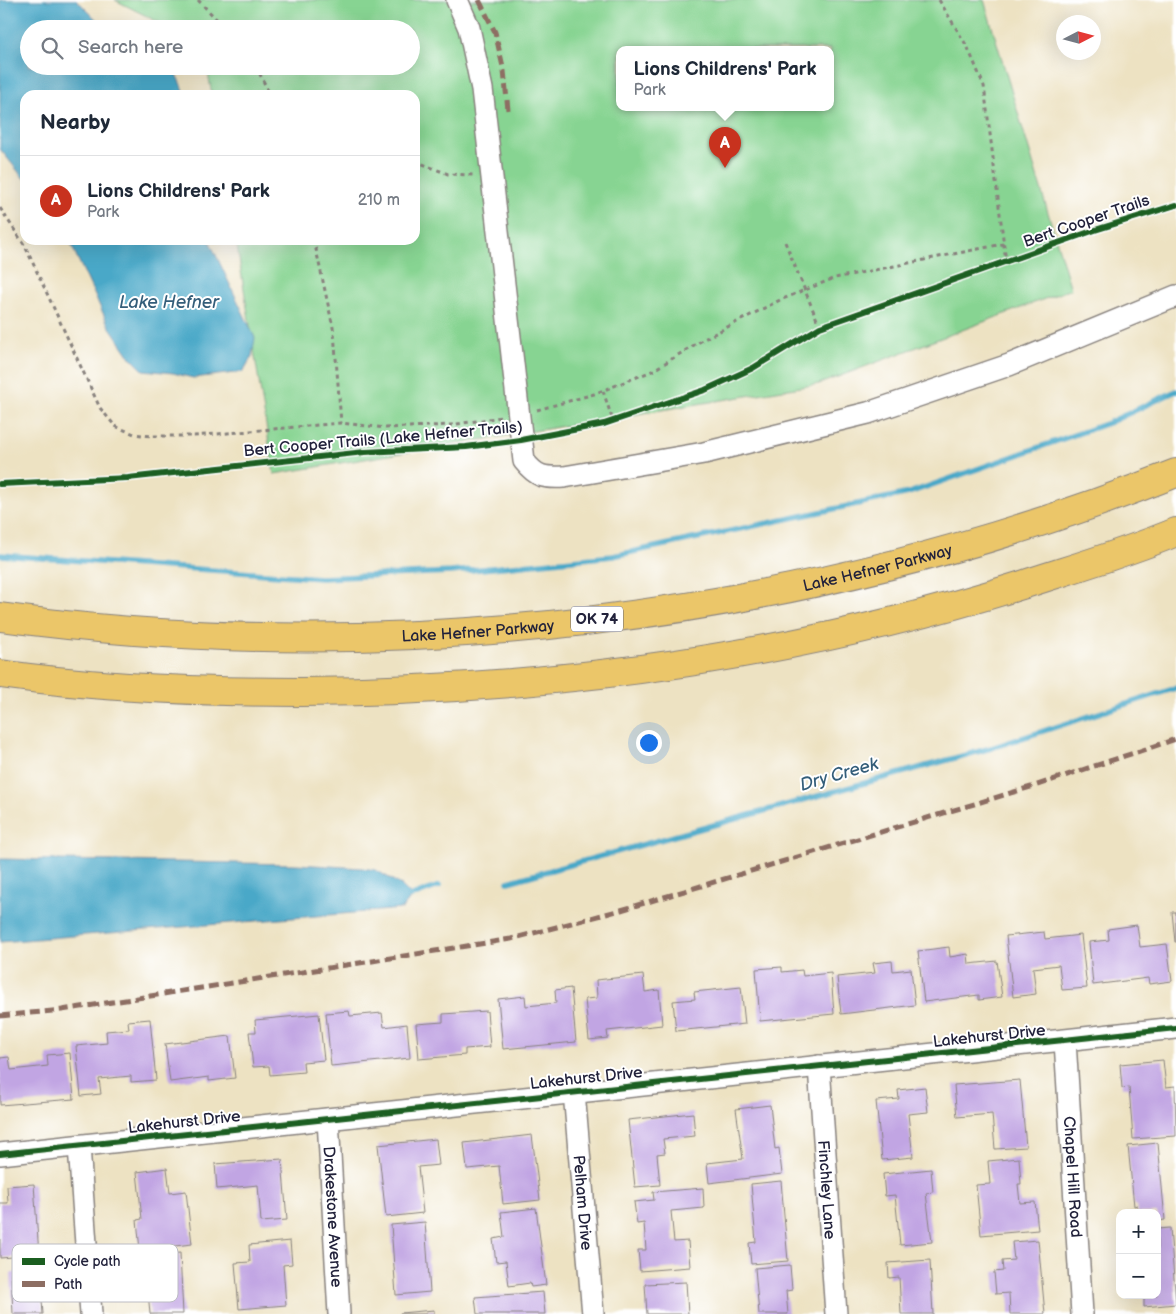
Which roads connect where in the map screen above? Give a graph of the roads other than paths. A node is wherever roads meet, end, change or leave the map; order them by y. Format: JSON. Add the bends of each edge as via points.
{"nodes":[{"id":1,"x":457,"y":0,"type":"edge"},
{"id":2,"x":1176,"y":296,"type":"edge"},
{"id":3,"x":1176,"y":473,"type":"edge"},
{"id":4,"x":1176,"y":532,"type":"edge"},
{"id":5,"x":0,"y":617,"type":"edge"},
{"id":6,"x":0,"y":674,"type":"edge"},
{"id":7,"x":1176,"y":1028,"type":"edge"},
{"id":8,"x":1065,"y":1041,"type":"junction"},
{"id":9,"x":819,"y":1066,"type":"junction"},
{"id":10,"x":574,"y":1092,"type":"junction"},
{"id":11,"x":328,"y":1119,"type":"junction"},
{"id":12,"x":80,"y":1146,"type":"junction"},
{"id":13,"x":0,"y":1154,"type":"edge"},
{"id":14,"x":86,"y":1244,"type":"edge"},
{"id":15,"x":339,"y":1314,"type":"edge"},
{"id":16,"x":593,"y":1314,"type":"edge"},
{"id":17,"x":836,"y":1314,"type":"edge"},
{"id":18,"x":1082,"y":1314,"type":"edge"}],
"edges":[{"from":1,"to":2,"type":"street","via":[[469,28],[482,89],[524,460],[535,474],[548,478],[704,453],[868,413],[1009,365]]},
{"from":3,"to":5,"type":"highway","name":"Lake Hefner Parkway","number":"OK 74","via":[[1051,518],[936,553],[769,592],[596,619],[457,633],[305,638],[123,631]]},
{"from":4,"to":6,"type":"highway","via":[[1070,570],[896,621],[753,652],[614,674],[383,692],[267,692],[101,685]]},
{"from":7,"to":8,"type":"street","name":"Lakehurst Drive"},
{"from":8,"to":9,"type":"street","name":"Lakehurst Drive"},
{"from":8,"to":18,"type":"street","name":"Chapel Hill Road"},
{"from":9,"to":10,"type":"street","name":"Lakehurst Drive"},
{"from":9,"to":17,"type":"street","name":"Finchley Lane"},
{"from":10,"to":11,"type":"street","name":"Lakehurst Drive"},
{"from":10,"to":16,"type":"street","name":"Pelham Drive"},
{"from":11,"to":12,"type":"street","name":"Lakehurst Drive"},
{"from":11,"to":15,"type":"street","name":"Drakestone Avenue"},
{"from":12,"to":13,"type":"street","name":"Lakehurst Drive"},
{"from":12,"to":14,"type":"street"}]}
